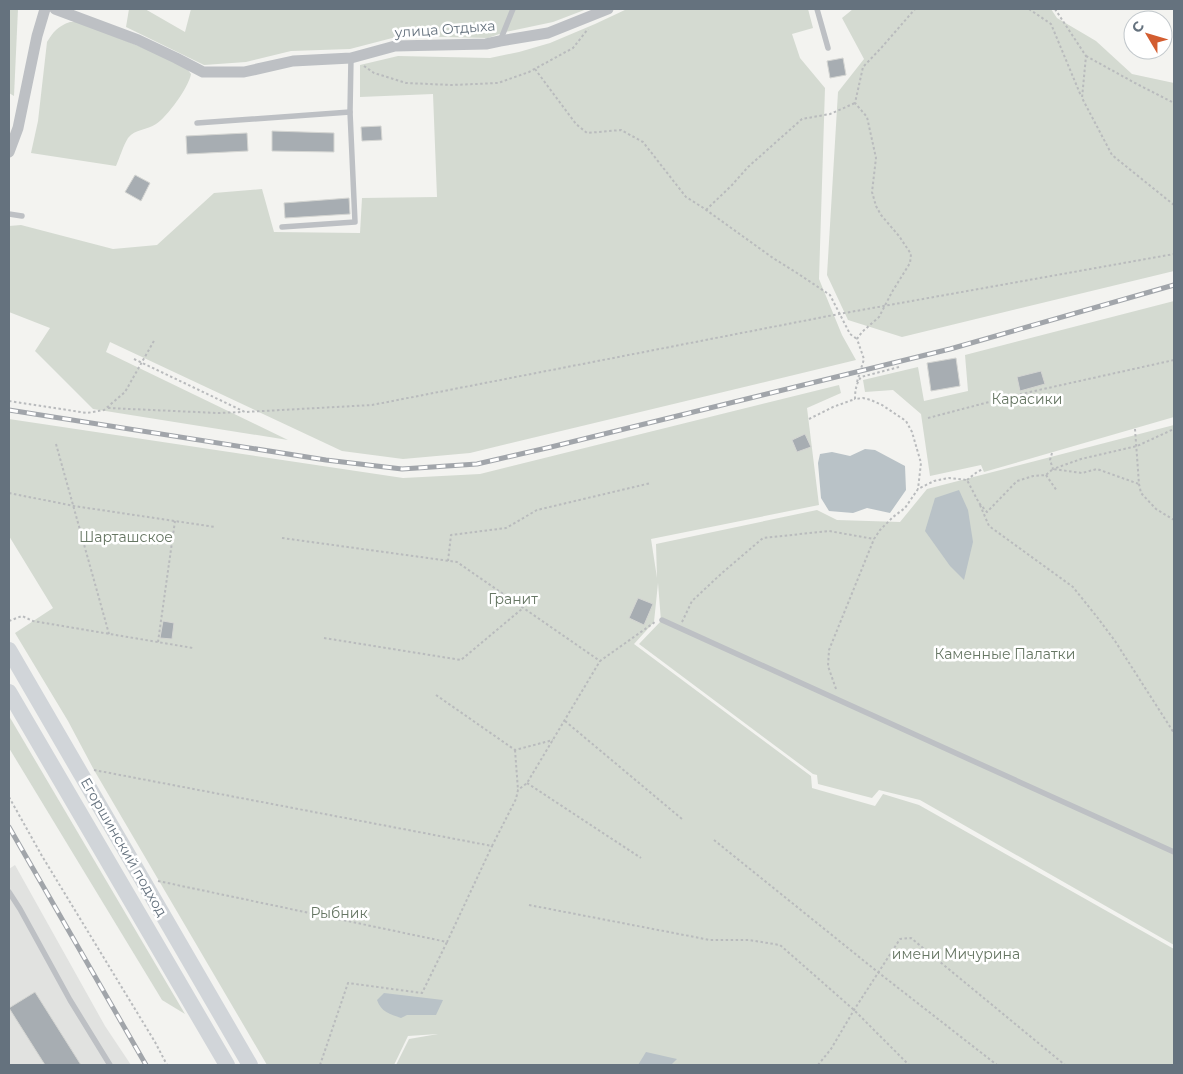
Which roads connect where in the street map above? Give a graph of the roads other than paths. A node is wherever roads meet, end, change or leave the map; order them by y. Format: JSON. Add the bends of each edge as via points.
{"nodes":[{"id":1,"x":45,"y":9,"type":"edge"},
{"id":2,"x":55,"y":9,"type":"edge"},
{"id":3,"x":513,"y":9,"type":"edge"},
{"id":4,"x":817,"y":9,"type":"edge"},
{"id":5,"x":605,"y":10,"type":"edge"},
{"id":6,"x":500,"y":40,"type":"junction"},
{"id":7,"x":828,"y":48,"type":"dead end"},
{"id":8,"x":352,"y":58,"type":"junction"},
{"id":9,"x":350,"y":112,"type":"junction"},
{"id":10,"x":197,"y":123,"type":"dead end"},
{"id":11,"x":9,"y":152,"type":"edge"},
{"id":12,"x":9,"y":214,"type":"edge"},
{"id":13,"x":22,"y":216,"type":"dead end"},
{"id":14,"x":282,"y":227,"type":"dead end"},
{"id":15,"x":662,"y":620,"type":"road end"},
{"id":16,"x":9,"y":650,"type":"edge"},
{"id":17,"x":9,"y":692,"type":"edge"},
{"id":18,"x":1174,"y":852,"type":"edge"},
{"id":19,"x":9,"y":892,"type":"edge"},
{"id":20,"x":238,"y":1044,"type":"junction"},
{"id":21,"x":224,"y":1060,"type":"edge"},
{"id":22,"x":110,"y":1065,"type":"edge"},
{"id":23,"x":250,"y":1065,"type":"edge"}],
"edges":[{"from":1,"to":11,"type":"street","via":[[18,128]]},
{"from":2,"to":8,"type":"street","name":"улица Отдыха","via":[[138,40],[203,72],[244,72],[293,61]]},
{"from":3,"to":6,"type":"lane"},
{"from":4,"to":7,"type":"lane"},
{"from":5,"to":6,"type":"street","name":"улица Отдыха","via":[[548,34]]},
{"from":6,"to":8,"type":"street","name":"улица Отдыха","via":[[486,44],[395,46]]},
{"from":8,"to":9,"type":"lane"},
{"from":9,"to":10,"type":"lane"},
{"from":9,"to":14,"type":"lane","via":[[355,222]]},
{"from":12,"to":13,"type":"lane"},
{"from":15,"to":18,"type":"lane"},
{"from":16,"to":20,"type":"main road","name":"Егоршинский подход"},
{"from":17,"to":21,"type":"main road","name":"Егоршинский подход"},
{"from":19,"to":22,"type":"lane"},
{"from":20,"to":21,"type":"main road","name":"Егоршинский подход","via":[[232,1042],[222,1049]]},
{"from":20,"to":23,"type":"main road","name":"Егоршинский подход"}]}
